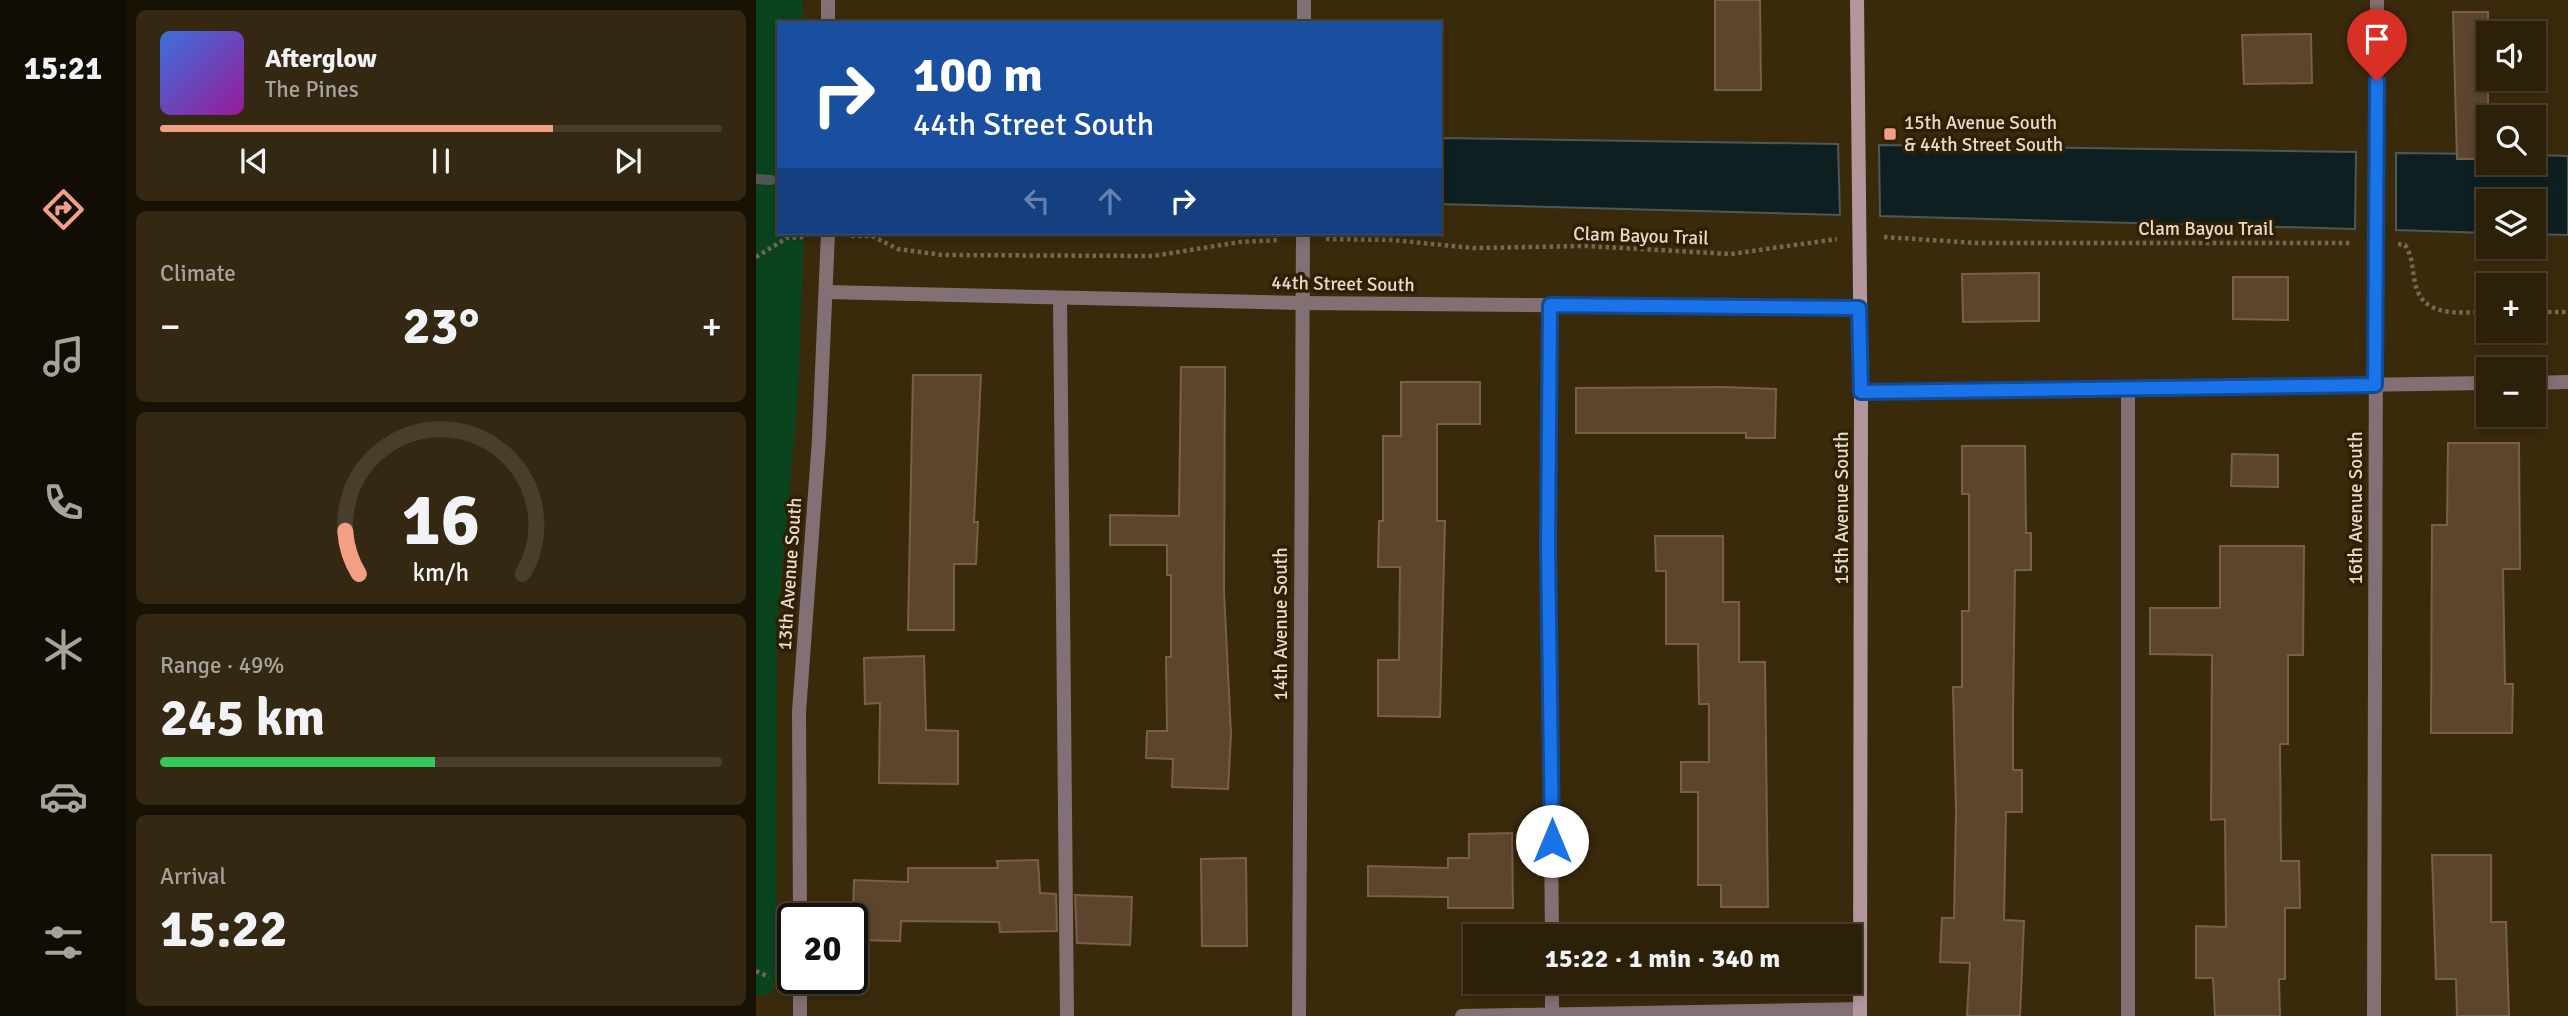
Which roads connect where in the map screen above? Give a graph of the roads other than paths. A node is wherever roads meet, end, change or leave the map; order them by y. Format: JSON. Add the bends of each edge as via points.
{"nodes":[{"id":1,"x":828,"y":0,"type":"edge"},
{"id":2,"x":1304,"y":0,"type":"edge"},
{"id":3,"x":1857,"y":0,"type":"edge"},
{"id":4,"x":2377,"y":0,"type":"edge"},
{"id":5,"x":828,"y":21,"type":"edge"},
{"id":6,"x":1304,"y":21,"type":"edge"},
{"id":7,"x":828,"y":235,"type":"edge"},
{"id":8,"x":1303,"y":236,"type":"edge"},
{"id":9,"x":826,"y":292,"type":"junction"},
{"id":10,"x":1060,"y":298,"type":"junction"},
{"id":11,"x":1302,"y":303,"type":"junction"},
{"id":12,"x":1550,"y":305,"type":"junction"},
{"id":13,"x":1859,"y":308,"type":"junction"},
{"id":14,"x":2568,"y":382,"type":"edge"},
{"id":15,"x":2476,"y":383,"type":"edge"},
{"id":16,"x":2546,"y":383,"type":"edge"},
{"id":17,"x":2375,"y":385,"type":"junction"},
{"id":18,"x":2128,"y":389,"type":"junction"},
{"id":19,"x":1861,"y":392,"type":"junction"},
{"id":20,"x":800,"y":903,"type":"edge"},
{"id":21,"x":1552,"y":924,"type":"edge"},
{"id":22,"x":800,"y":994,"type":"edge"},
{"id":23,"x":1552,"y":994,"type":"edge"},
{"id":24,"x":1860,"y":1012,"type":"edge"},
{"id":25,"x":1552,"y":1015,"type":"edge"},
{"id":26,"x":800,"y":1016,"type":"edge"},
{"id":27,"x":1067,"y":1016,"type":"edge"},
{"id":28,"x":1299,"y":1016,"type":"edge"},
{"id":29,"x":1462,"y":1016,"type":"edge"},
{"id":30,"x":2128,"y":1016,"type":"edge"},
{"id":31,"x":2374,"y":1016,"type":"edge"}],
"edges":[{"from":1,"to":5,"type":"street"},
{"from":2,"to":6,"type":"street"},
{"from":3,"to":13,"type":"street","name":"15th Avenue South"},
{"from":4,"to":17,"type":"street","name":"16th Avenue South"},
{"from":7,"to":9,"type":"street","name":"13th Avenue South"},
{"from":8,"to":11,"type":"street","name":"14th Avenue South"},
{"from":9,"to":10,"type":"street","name":"44th Street South"},
{"from":9,"to":20,"type":"street","name":"13th Avenue South","via":[[799,712]]},
{"from":10,"to":11,"type":"street","name":"44th Street South"},
{"from":10,"to":27,"type":"street"},
{"from":11,"to":12,"type":"street","name":"44th Street South"},
{"from":11,"to":28,"type":"street","name":"14th Avenue South"},
{"from":12,"to":13,"type":"street","name":"44th Street South"},
{"from":12,"to":21,"type":"street"},
{"from":13,"to":19,"type":"street","name":"15th Avenue South"},
{"from":14,"to":16,"type":"street"},
{"from":15,"to":17,"type":"street"},
{"from":17,"to":18,"type":"street"},
{"from":17,"to":31,"type":"street","name":"16th Avenue South"},
{"from":18,"to":19,"type":"street"},
{"from":18,"to":30,"type":"street"},
{"from":19,"to":24,"type":"street","name":"15th Avenue South"},
{"from":22,"to":26,"type":"street"},
{"from":23,"to":25,"type":"street"},
{"from":24,"to":25,"type":"street"},
{"from":25,"to":29,"type":"street"}]}
